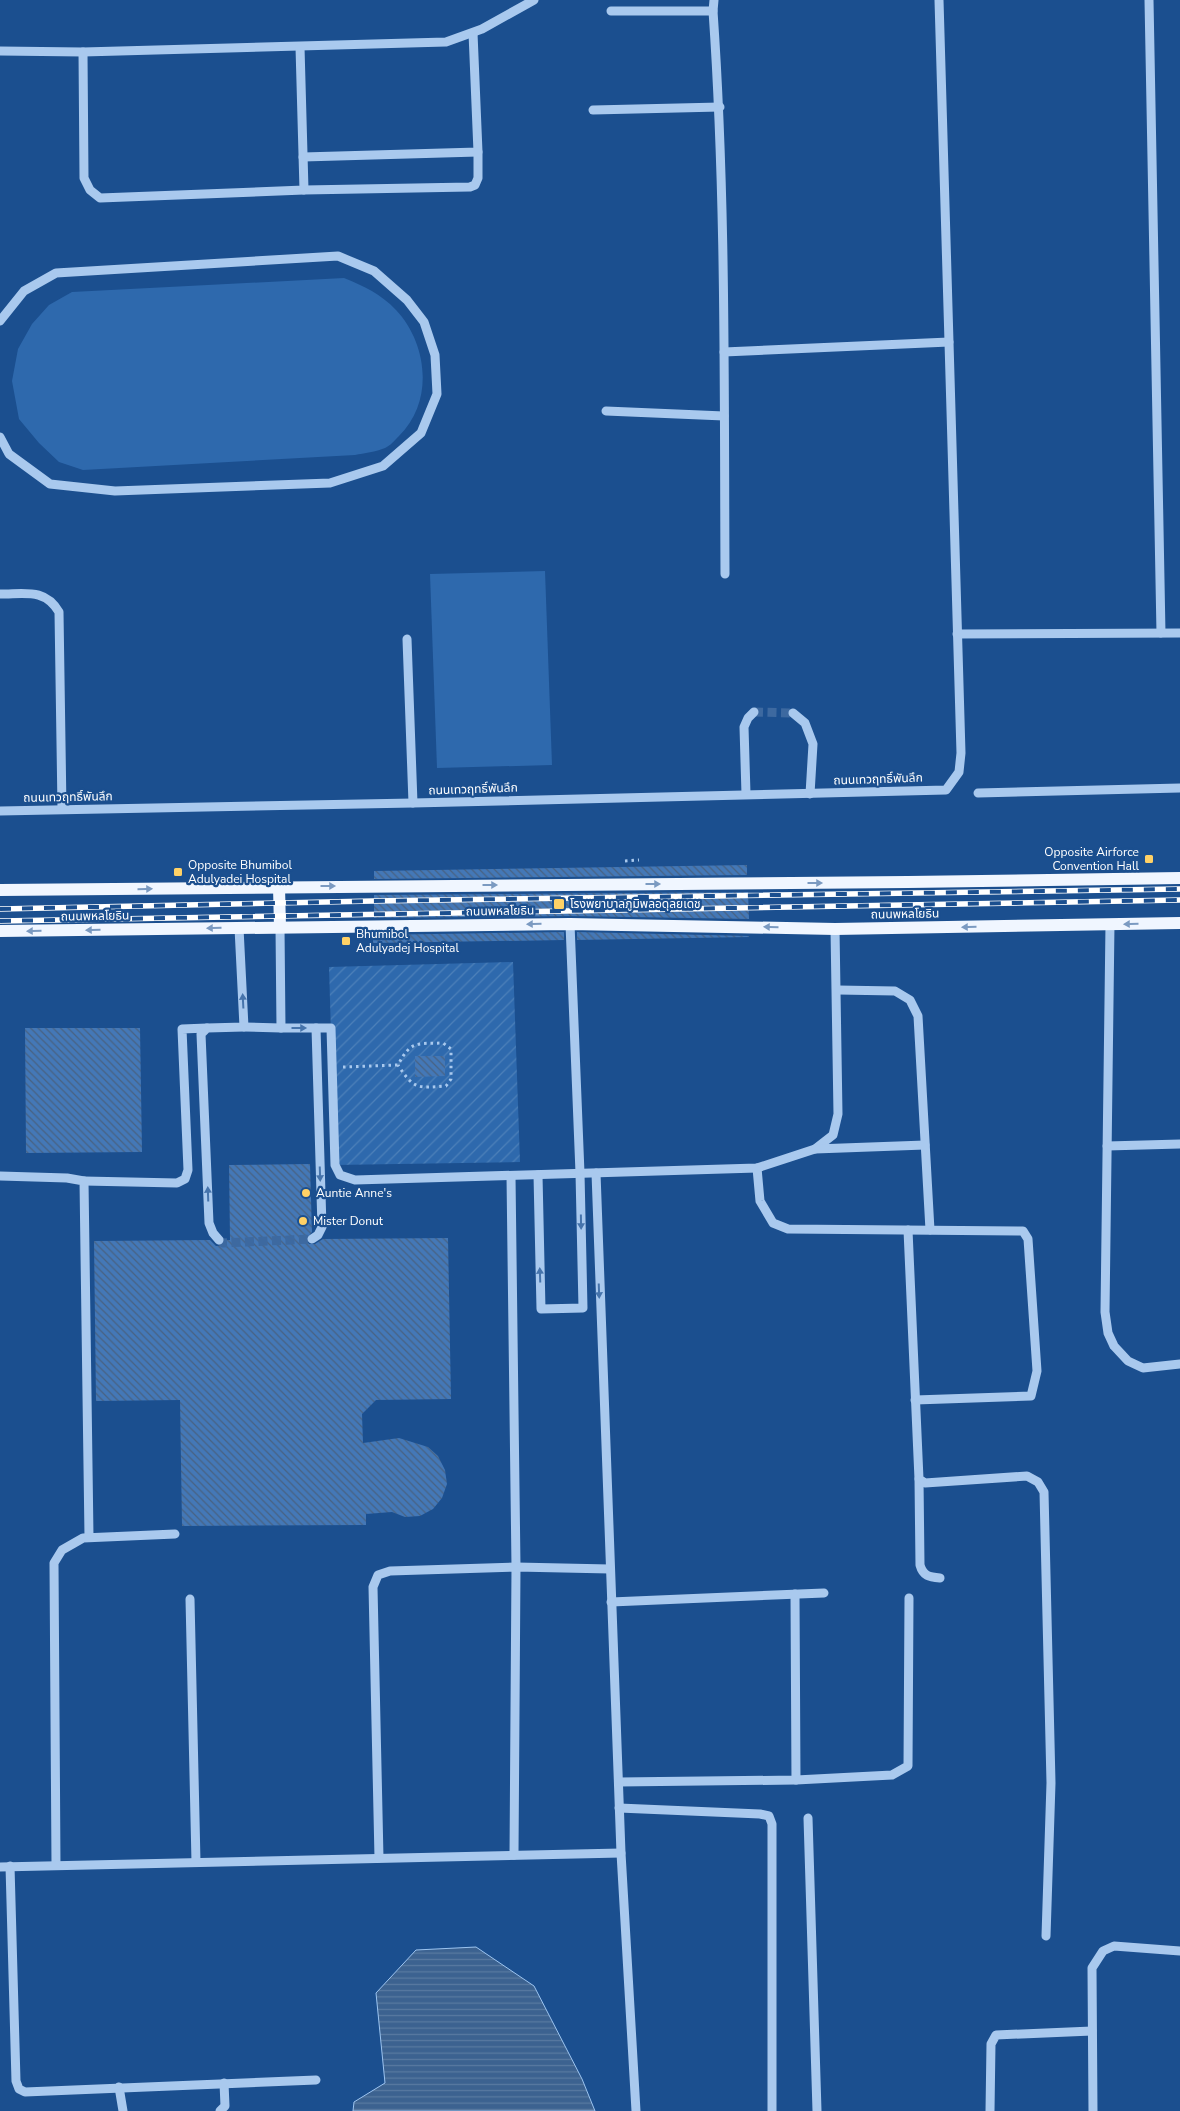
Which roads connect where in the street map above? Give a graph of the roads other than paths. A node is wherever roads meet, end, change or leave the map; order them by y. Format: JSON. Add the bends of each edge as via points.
{"nodes":[{"id":1,"x":714,"y":0,"type":"edge"},
{"id":2,"x":939,"y":0,"type":"edge"},
{"id":3,"x":1149,"y":0,"type":"edge"},
{"id":4,"x":532,"y":1,"type":"edge"},
{"id":5,"x":611,"y":11,"type":"dead end"},
{"id":6,"x":713,"y":11,"type":"junction"},
{"id":7,"x":473,"y":32,"type":"junction"},
{"id":8,"x":300,"y":47,"type":"junction"},
{"id":9,"x":0,"y":51,"type":"edge"},
{"id":10,"x":83,"y":52,"type":"junction"},
{"id":11,"x":720,"y":107,"type":"junction"},
{"id":12,"x":593,"y":110,"type":"dead end"},
{"id":13,"x":478,"y":152,"type":"junction"},
{"id":14,"x":303,"y":157,"type":"junction"},
{"id":15,"x":304,"y":190,"type":"junction"},
{"id":16,"x":0,"y":321,"type":"edge"},
{"id":17,"x":949,"y":342,"type":"junction"},
{"id":18,"x":724,"y":352,"type":"junction"},
{"id":19,"x":606,"y":411,"type":"dead end"},
{"id":20,"x":724,"y":416,"type":"junction"},
{"id":21,"x":0,"y":437,"type":"edge"},
{"id":22,"x":725,"y":574,"type":"dead end"},
{"id":23,"x":0,"y":594,"type":"edge"},
{"id":24,"x":1180,"y":632,"type":"edge"},
{"id":25,"x":1161,"y":633,"type":"junction"},
{"id":26,"x":957,"y":634,"type":"junction"},
{"id":27,"x":407,"y":640,"type":"dead end"},
{"id":28,"x":754,"y":712,"type":"dead end"},
{"id":29,"x":793,"y":713,"type":"dead end"},
{"id":30,"x":1180,"y":788,"type":"edge"},
{"id":31,"x":978,"y":793,"type":"dead end"},
{"id":32,"x":746,"y":794,"type":"junction"},
{"id":33,"x":810,"y":794,"type":"junction"},
{"id":34,"x":413,"y":803,"type":"junction"},
{"id":35,"x":62,"y":809,"type":"junction"},
{"id":36,"x":0,"y":811,"type":"edge"},
{"id":37,"x":1180,"y":878,"type":"edge"},
{"id":38,"x":279,"y":887,"type":"junction"},
{"id":39,"x":0,"y":890,"type":"edge"},
{"id":40,"x":1180,"y":923,"type":"edge"},
{"id":41,"x":570,"y":924,"type":"junction"},
{"id":42,"x":1110,"y":924,"type":"junction"},
{"id":43,"x":280,"y":927,"type":"junction"},
{"id":44,"x":239,"y":928,"type":"junction"},
{"id":45,"x":835,"y":928,"type":"junction"},
{"id":46,"x":0,"y":931,"type":"edge"},
{"id":47,"x":838,"y":990,"type":"junction"},
{"id":48,"x":244,"y":1027,"type":"junction"},
{"id":49,"x":207,"y":1028,"type":"junction"},
{"id":50,"x":281,"y":1028,"type":"junction"},
{"id":51,"x":316,"y":1028,"type":"junction"},
{"id":52,"x":1180,"y":1144,"type":"edge"},
{"id":53,"x":925,"y":1145,"type":"junction"},
{"id":54,"x":1107,"y":1146,"type":"junction"},
{"id":55,"x":815,"y":1149,"type":"junction"},
{"id":56,"x":757,"y":1168,"type":"junction"},
{"id":57,"x":596,"y":1172,"type":"junction"},
{"id":58,"x":580,"y":1173,"type":"junction"},
{"id":59,"x":538,"y":1175,"type":"junction"},
{"id":60,"x":0,"y":1176,"type":"edge"},
{"id":61,"x":511,"y":1176,"type":"junction"},
{"id":62,"x":84,"y":1181,"type":"junction"},
{"id":63,"x":908,"y":1230,"type":"junction"},
{"id":64,"x":930,"y":1230,"type":"junction"},
{"id":65,"x":312,"y":1239,"type":"dead end"},
{"id":66,"x":220,"y":1240,"type":"dead end"},
{"id":67,"x":1180,"y":1364,"type":"edge"},
{"id":68,"x":915,"y":1400,"type":"junction"},
{"id":69,"x":919,"y":1479,"type":"junction"},
{"id":70,"x":175,"y":1534,"type":"dead end"},
{"id":71,"x":89,"y":1537,"type":"junction"},
{"id":72,"x":516,"y":1567,"type":"junction"},
{"id":73,"x":610,"y":1570,"type":"junction"},
{"id":74,"x":940,"y":1578,"type":"dead end"},
{"id":75,"x":824,"y":1593,"type":"dead end"},
{"id":76,"x":795,"y":1594,"type":"junction"},
{"id":77,"x":909,"y":1598,"type":"dead end"},
{"id":78,"x":190,"y":1599,"type":"dead end"},
{"id":79,"x":611,"y":1602,"type":"junction"},
{"id":80,"x":796,"y":1780,"type":"junction"},
{"id":81,"x":619,"y":1782,"type":"junction"},
{"id":82,"x":620,"y":1808,"type":"junction"},
{"id":83,"x":808,"y":1818,"type":"dead end"},
{"id":84,"x":621,"y":1853,"type":"junction"},
{"id":85,"x":514,"y":1855,"type":"junction"},
{"id":86,"x":379,"y":1858,"type":"junction"},
{"id":87,"x":196,"y":1862,"type":"junction"},
{"id":88,"x":56,"y":1865,"type":"junction"},
{"id":89,"x":10,"y":1866,"type":"junction"},
{"id":90,"x":0,"y":1867,"type":"edge"},
{"id":91,"x":1046,"y":1936,"type":"dead end"},
{"id":92,"x":1180,"y":1951,"type":"edge"},
{"id":93,"x":1092,"y":2031,"type":"junction"},
{"id":94,"x":316,"y":2080,"type":"dead end"},
{"id":95,"x":224,"y":2083,"type":"junction"},
{"id":96,"x":119,"y":2087,"type":"junction"},
{"id":97,"x":123,"y":2111,"type":"edge"},
{"id":98,"x":220,"y":2111,"type":"edge"},
{"id":99,"x":636,"y":2111,"type":"edge"},
{"id":100,"x":772,"y":2111,"type":"edge"},
{"id":101,"x":817,"y":2111,"type":"edge"},
{"id":102,"x":990,"y":2111,"type":"edge"},
{"id":103,"x":1093,"y":2111,"type":"edge"}],
"edges":[{"from":1,"to":6,"type":"street"},
{"from":2,"to":17,"type":"street"},
{"from":3,"to":25,"type":"street"},
{"from":4,"to":7,"type":"street"},
{"from":5,"to":6,"type":"street"},
{"from":6,"to":11,"type":"street"},
{"from":7,"to":8,"type":"street","via":[[446,42]]},
{"from":7,"to":13,"type":"street"},
{"from":8,"to":10,"type":"street"},
{"from":8,"to":14,"type":"street"},
{"from":9,"to":10,"type":"street"},
{"from":10,"to":15,"type":"street","via":[[84,178],[90,190],[100,198]]},
{"from":11,"to":12,"type":"street"},
{"from":11,"to":18,"type":"street"},
{"from":13,"to":14,"type":"street"},
{"from":13,"to":15,"type":"street","via":[[478,178],[476,185],[470,187]]},
{"from":14,"to":15,"type":"street"},
{"from":16,"to":21,"type":"street","via":[[24,291],[56,273],[338,256],[374,271],[407,300],[424,322],[435,355],[437,394],[421,433],[383,466],[330,483],[115,491],[50,484],[10,454]]},
{"from":17,"to":18,"type":"street"},
{"from":17,"to":26,"type":"street"},
{"from":18,"to":20,"type":"street"},
{"from":19,"to":20,"type":"street"},
{"from":20,"to":22,"type":"street"},
{"from":23,"to":35,"type":"street","via":[[45,597],[59,612]]},
{"from":24,"to":25,"type":"street"},
{"from":25,"to":26,"type":"street"},
{"from":26,"to":33,"type":"street","name":"ถนนเทวฤทธิ์พันลึก","via":[[961,753],[958,772],[946,790]]},
{"from":27,"to":34,"type":"street"},
{"from":28,"to":32,"type":"street","via":[[744,727]]},
{"from":29,"to":33,"type":"street","via":[[805,722],[813,744]]},
{"from":30,"to":31,"type":"street"},
{"from":32,"to":33,"type":"street","name":"ถนนเทวฤทธิ์พันลึก"},
{"from":32,"to":34,"type":"street","name":"ถนนเทวฤทธิ์พันลึก"},
{"from":34,"to":35,"type":"street","name":"ถนนเทวฤทธิ์พันลึก"},
{"from":35,"to":36,"type":"street","name":"ถนนเทวฤทธิ์พันลึก"},
{"from":38,"to":37,"type":"main road","name":"ถนนพหลโยธิน","one_way":true},
{"from":39,"to":38,"type":"main road","name":"ถนนพหลโยธิน","one_way":true},
{"from":38,"to":43,"type":"main road"},
{"from":40,"to":42,"type":"main road","name":"ถนนพหลโยธิน","one_way":true},
{"from":41,"to":43,"type":"main road","name":"ถนนพหลโยธิน","one_way":true},
{"from":45,"to":41,"type":"main road","name":"ถนนพหลโยธิน","one_way":true},
{"from":41,"to":58,"type":"street"},
{"from":42,"to":45,"type":"main road","name":"ถนนพหลโยธิน","one_way":true},
{"from":42,"to":54,"type":"street"},
{"from":43,"to":44,"type":"main road","name":"ถนนพหลโยธิน"},
{"from":43,"to":50,"type":"street"},
{"from":44,"to":46,"type":"main road","name":"ถนนพหลโยธิน","one_way":true},
{"from":48,"to":44,"type":"street","one_way":true},
{"from":45,"to":47,"type":"street"},
{"from":47,"to":53,"type":"street","via":[[895,991],[910,1000],[918,1016]]},
{"from":47,"to":55,"type":"street","via":[[838,1114],[833,1135]]},
{"from":48,"to":49,"type":"street"},
{"from":48,"to":50,"type":"street"},
{"from":49,"to":62,"type":"street","via":[[182,1030],[188,1170],[185,1178],[177,1183]]},
{"from":66,"to":49,"type":"street","one_way":true,"via":[[212,1233],[209,1223],[201,1034]]},
{"from":50,"to":51,"type":"street","one_way":true},
{"from":51,"to":61,"type":"street","via":[[331,1028],[334,1166],[340,1175],[355,1180]]},
{"from":51,"to":65,"type":"street","one_way":true,"via":[[322,1227]]},
{"from":52,"to":54,"type":"street"},
{"from":53,"to":55,"type":"street"},
{"from":53,"to":64,"type":"street"},
{"from":54,"to":67,"type":"street","via":[[1105,1312],[1108,1333],[1114,1346],[1128,1361],[1143,1368]]},
{"from":55,"to":56,"type":"street"},
{"from":56,"to":57,"type":"street"},
{"from":56,"to":63,"type":"street","via":[[760,1200],[773,1222],[788,1229]]},
{"from":57,"to":58,"type":"street"},
{"from":57,"to":73,"type":"street","one_way":true},
{"from":58,"to":59,"type":"street"},
{"from":58,"to":59,"type":"street","one_way":true,"via":[[583,1308],[541,1309]]},
{"from":59,"to":61,"type":"street"},
{"from":60,"to":62,"type":"street"},
{"from":61,"to":72,"type":"street"},
{"from":62,"to":71,"type":"street"},
{"from":63,"to":64,"type":"street"},
{"from":63,"to":68,"type":"street"},
{"from":64,"to":68,"type":"street","via":[[1023,1231],[1028,1239],[1037,1371],[1031,1396]]},
{"from":68,"to":69,"type":"street"},
{"from":69,"to":74,"type":"street","via":[[920,1565],[928,1576]]},
{"from":69,"to":91,"type":"street","via":[[925,1483],[1027,1476],[1038,1482],[1044,1492],[1051,1783]]},
{"from":70,"to":71,"type":"street"},
{"from":71,"to":88,"type":"street","via":[[62,1550],[54,1563]]},
{"from":72,"to":73,"type":"street"},
{"from":72,"to":85,"type":"street"},
{"from":72,"to":86,"type":"street","via":[[390,1571],[378,1575],[373,1586]]},
{"from":73,"to":79,"type":"street"},
{"from":75,"to":76,"type":"street"},
{"from":76,"to":79,"type":"street"},
{"from":76,"to":80,"type":"street"},
{"from":77,"to":80,"type":"street","via":[[908,1766],[892,1775]]},
{"from":78,"to":87,"type":"street"},
{"from":79,"to":81,"type":"street"},
{"from":80,"to":81,"type":"street"},
{"from":81,"to":82,"type":"street"},
{"from":82,"to":84,"type":"street"},
{"from":82,"to":100,"type":"street","via":[[769,1816],[772,1824]]},
{"from":83,"to":101,"type":"street"},
{"from":84,"to":85,"type":"street"},
{"from":84,"to":99,"type":"street"},
{"from":85,"to":86,"type":"street"},
{"from":86,"to":87,"type":"street"},
{"from":87,"to":88,"type":"street"},
{"from":88,"to":89,"type":"street"},
{"from":89,"to":90,"type":"street"},
{"from":89,"to":96,"type":"street","via":[[16,2081],[19,2089],[25,2092]]},
{"from":92,"to":93,"type":"street","via":[[1114,1946],[1104,1951],[1092,1968]]},
{"from":93,"to":102,"type":"street","via":[[996,2035],[991,2044]]},
{"from":93,"to":103,"type":"street"},
{"from":94,"to":95,"type":"street"},
{"from":95,"to":96,"type":"street"},
{"from":95,"to":98,"type":"street","via":[[224,2106]]},
{"from":96,"to":97,"type":"street"}]}
